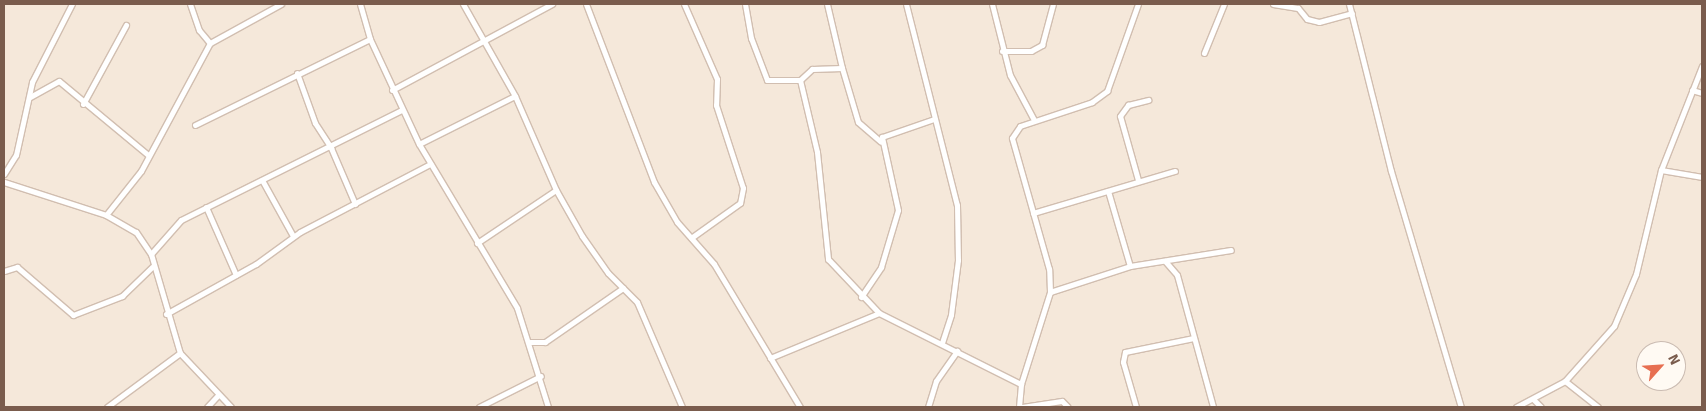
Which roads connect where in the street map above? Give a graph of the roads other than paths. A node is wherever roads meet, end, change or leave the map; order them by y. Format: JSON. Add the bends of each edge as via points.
{"nodes":[{"id":1,"x":72,"y":4,"type":"edge"},
{"id":2,"x":190,"y":4,"type":"edge"},
{"id":3,"x":279,"y":4,"type":"edge"},
{"id":4,"x":360,"y":4,"type":"edge"},
{"id":5,"x":463,"y":4,"type":"edge"},
{"id":6,"x":552,"y":4,"type":"edge"},
{"id":7,"x":586,"y":4,"type":"edge"},
{"id":8,"x":684,"y":4,"type":"edge"},
{"id":9,"x":745,"y":4,"type":"edge"},
{"id":10,"x":827,"y":4,"type":"edge"},
{"id":11,"x":906,"y":4,"type":"edge"},
{"id":12,"x":992,"y":4,"type":"edge"},
{"id":13,"x":1053,"y":4,"type":"edge"},
{"id":14,"x":1138,"y":4,"type":"edge"},
{"id":15,"x":1224,"y":4,"type":"edge"},
{"id":16,"x":1273,"y":4,"type":"edge"},
{"id":17,"x":1348,"y":4,"type":"edge"},
{"id":18,"x":1352,"y":13,"type":"junction"},
{"id":19,"x":126,"y":25,"type":"dead end"},
{"id":20,"x":370,"y":39,"type":"junction"},
{"id":21,"x":210,"y":43,"type":"junction"},
{"id":22,"x":486,"y":43,"type":"junction"},
{"id":23,"x":1002,"y":51,"type":"junction"},
{"id":24,"x":1204,"y":53,"type":"dead end"},
{"id":25,"x":1702,"y":66,"type":"edge"},
{"id":26,"x":842,"y":68,"type":"junction"},
{"id":27,"x":297,"y":73,"type":"junction"},
{"id":28,"x":800,"y":80,"type":"junction"},
{"id":29,"x":392,"y":90,"type":"junction"},
{"id":30,"x":1692,"y":90,"type":"junction"},
{"id":31,"x":1702,"y":93,"type":"edge"},
{"id":32,"x":30,"y":96,"type":"junction"},
{"id":33,"x":515,"y":96,"type":"junction"},
{"id":34,"x":1148,"y":100,"type":"dead end"},
{"id":35,"x":83,"y":104,"type":"junction"},
{"id":36,"x":402,"y":110,"type":"junction"},
{"id":37,"x":934,"y":119,"type":"junction"},
{"id":38,"x":1034,"y":120,"type":"junction"},
{"id":39,"x":195,"y":125,"type":"dead end"},
{"id":40,"x":881,"y":142,"type":"junction"},
{"id":41,"x":419,"y":144,"type":"junction"},
{"id":42,"x":331,"y":148,"type":"junction"},
{"id":43,"x":148,"y":155,"type":"junction"},
{"id":44,"x":430,"y":164,"type":"junction"},
{"id":45,"x":1661,"y":170,"type":"junction"},
{"id":46,"x":1175,"y":171,"type":"dead end"},
{"id":47,"x":4,"y":174,"type":"edge"},
{"id":48,"x":1702,"y":177,"type":"edge"},
{"id":49,"x":262,"y":180,"type":"junction"},
{"id":50,"x":1138,"y":180,"type":"junction"},
{"id":51,"x":4,"y":182,"type":"edge"},
{"id":52,"x":556,"y":190,"type":"junction"},
{"id":53,"x":1108,"y":191,"type":"junction"},
{"id":54,"x":355,"y":204,"type":"junction"},
{"id":55,"x":206,"y":207,"type":"junction"},
{"id":56,"x":1034,"y":213,"type":"junction"},
{"id":57,"x":106,"y":215,"type":"junction"},
{"id":58,"x":293,"y":236,"type":"junction"},
{"id":59,"x":691,"y":238,"type":"junction"},
{"id":60,"x":477,"y":243,"type":"junction"},
{"id":61,"x":1231,"y":250,"type":"dead end"},
{"id":62,"x":151,"y":254,"type":"junction"},
{"id":63,"x":1165,"y":260,"type":"junction"},
{"id":64,"x":152,"y":266,"type":"junction"},
{"id":65,"x":1130,"y":266,"type":"junction"},
{"id":66,"x":4,"y":271,"type":"edge"},
{"id":67,"x":236,"y":275,"type":"junction"},
{"id":68,"x":623,"y":288,"type":"junction"},
{"id":69,"x":1050,"y":292,"type":"junction"},
{"id":70,"x":861,"y":297,"type":"junction"},
{"id":71,"x":879,"y":313,"type":"junction"},
{"id":72,"x":166,"y":314,"type":"junction"},
{"id":73,"x":1194,"y":338,"type":"junction"},
{"id":74,"x":530,"y":342,"type":"junction"},
{"id":75,"x":942,"y":342,"type":"junction"},
{"id":76,"x":957,"y":351,"type":"junction"},
{"id":77,"x":180,"y":353,"type":"junction"},
{"id":78,"x":770,"y":358,"type":"junction"},
{"id":79,"x":541,"y":376,"type":"junction"},
{"id":80,"x":1565,"y":381,"type":"junction"},
{"id":81,"x":1021,"y":384,"type":"junction"},
{"id":82,"x":218,"y":395,"type":"junction"},
{"id":83,"x":1533,"y":399,"type":"junction"},
{"id":84,"x":107,"y":407,"type":"edge"},
{"id":85,"x":207,"y":407,"type":"edge"},
{"id":86,"x":231,"y":407,"type":"edge"},
{"id":87,"x":479,"y":407,"type":"edge"},
{"id":88,"x":548,"y":407,"type":"edge"},
{"id":89,"x":682,"y":407,"type":"edge"},
{"id":90,"x":800,"y":407,"type":"edge"},
{"id":91,"x":928,"y":407,"type":"edge"},
{"id":92,"x":1021,"y":407,"type":"edge"},
{"id":93,"x":1068,"y":407,"type":"edge"},
{"id":94,"x":1136,"y":407,"type":"edge"},
{"id":95,"x":1213,"y":407,"type":"edge"},
{"id":96,"x":1461,"y":407,"type":"edge"},
{"id":97,"x":1516,"y":407,"type":"edge"},
{"id":98,"x":1541,"y":407,"type":"edge"},
{"id":99,"x":1598,"y":407,"type":"edge"}],
"edges":[{"from":1,"to":32,"type":"street","via":[[32,82]]},
{"from":2,"to":21,"type":"street","via":[[199,30]]},
{"from":3,"to":21,"type":"street"},
{"from":4,"to":20,"type":"street"},
{"from":5,"to":22,"type":"street"},
{"from":6,"to":22,"type":"street"},
{"from":7,"to":59,"type":"street","via":[[654,182]]},
{"from":8,"to":59,"type":"street","via":[[717,79],[716,105],[743,188],[740,203]]},
{"from":9,"to":28,"type":"street","via":[[751,38],[766,80]]},
{"from":10,"to":26,"type":"street"},
{"from":11,"to":37,"type":"street"},
{"from":12,"to":23,"type":"street"},
{"from":13,"to":23,"type":"street","via":[[1042,45],[1031,51]]},
{"from":14,"to":38,"type":"street","via":[[1107,91],[1092,102]]},
{"from":15,"to":24,"type":"street"},
{"from":16,"to":18,"type":"street","via":[[1298,8],[1307,19],[1319,22]]},
{"from":17,"to":18,"type":"street"},
{"from":18,"to":96,"type":"street","via":[[1391,171]]},
{"from":19,"to":35,"type":"street"},
{"from":20,"to":27,"type":"street"},
{"from":20,"to":29,"type":"street"},
{"from":21,"to":43,"type":"street"},
{"from":22,"to":29,"type":"street"},
{"from":22,"to":33,"type":"street"},
{"from":23,"to":38,"type":"street"},
{"from":25,"to":30,"type":"street"},
{"from":26,"to":28,"type":"street","via":[[812,69]]},
{"from":26,"to":40,"type":"street","via":[[858,122]]},
{"from":27,"to":39,"type":"street"},
{"from":27,"to":42,"type":"street","via":[[315,123]]},
{"from":28,"to":70,"type":"street","via":[[816,152],[828,259]]},
{"from":29,"to":36,"type":"street"},
{"from":30,"to":31,"type":"street"},
{"from":30,"to":45,"type":"street"},
{"from":32,"to":35,"type":"street","via":[[60,81]]},
{"from":32,"to":47,"type":"street","via":[[16,155]]},
{"from":33,"to":41,"type":"street"},
{"from":33,"to":52,"type":"street"},
{"from":34,"to":50,"type":"street","via":[[1128,105],[1120,116]]},
{"from":35,"to":43,"type":"street"},
{"from":36,"to":41,"type":"street"},
{"from":36,"to":42,"type":"street"},
{"from":37,"to":40,"type":"street","via":[[888,133]]},
{"from":37,"to":75,"type":"street","via":[[957,205],[958,260],[951,315]]},
{"from":38,"to":56,"type":"street","via":[[1020,126],[1012,138]]},
{"from":40,"to":70,"type":"street","via":[[898,192],[898,210],[881,267]]},
{"from":41,"to":44,"type":"street"},
{"from":42,"to":49,"type":"street"},
{"from":42,"to":54,"type":"street"},
{"from":43,"to":57,"type":"street","via":[[141,171]]},
{"from":44,"to":54,"type":"street"},
{"from":44,"to":60,"type":"street"},
{"from":45,"to":48,"type":"street"},
{"from":45,"to":80,"type":"street","via":[[1652,220],[1626,303],[1614,326]]},
{"from":46,"to":50,"type":"street"},
{"from":49,"to":55,"type":"street"},
{"from":49,"to":58,"type":"street"},
{"from":50,"to":53,"type":"street"},
{"from":51,"to":57,"type":"street"},
{"from":52,"to":60,"type":"street"},
{"from":52,"to":68,"type":"street","via":[[582,236]]},
{"from":53,"to":56,"type":"street"},
{"from":53,"to":65,"type":"street"},
{"from":54,"to":58,"type":"street"},
{"from":55,"to":62,"type":"street","via":[[181,220]]},
{"from":55,"to":67,"type":"street"},
{"from":56,"to":69,"type":"street","via":[[1049,269]]},
{"from":57,"to":62,"type":"street","via":[[136,232]]},
{"from":58,"to":67,"type":"street"},
{"from":59,"to":78,"type":"street","via":[[714,264]]},
{"from":60,"to":74,"type":"street","via":[[517,308]]},
{"from":61,"to":63,"type":"street"},
{"from":62,"to":64,"type":"street"},
{"from":63,"to":65,"type":"street"},
{"from":63,"to":73,"type":"street","via":[[1177,275]]},
{"from":64,"to":66,"type":"street","via":[[122,296],[72,315],[17,268]]},
{"from":64,"to":72,"type":"street"},
{"from":65,"to":69,"type":"street"},
{"from":67,"to":72,"type":"street"},
{"from":68,"to":74,"type":"street","via":[[545,342]]},
{"from":68,"to":89,"type":"street","via":[[637,302]]},
{"from":69,"to":81,"type":"street"},
{"from":70,"to":71,"type":"street"},
{"from":71,"to":75,"type":"street"},
{"from":71,"to":78,"type":"street"},
{"from":72,"to":77,"type":"street"},
{"from":73,"to":94,"type":"street","via":[[1125,352],[1123,362]]},
{"from":73,"to":95,"type":"street"},
{"from":74,"to":79,"type":"street"},
{"from":75,"to":76,"type":"street"},
{"from":76,"to":81,"type":"street"},
{"from":76,"to":91,"type":"street","via":[[936,381]]},
{"from":77,"to":82,"type":"street"},
{"from":77,"to":84,"type":"street"},
{"from":78,"to":90,"type":"street"},
{"from":79,"to":87,"type":"street"},
{"from":79,"to":88,"type":"street"},
{"from":80,"to":83,"type":"street"},
{"from":80,"to":99,"type":"street"},
{"from":81,"to":92,"type":"street"},
{"from":82,"to":85,"type":"street"},
{"from":82,"to":86,"type":"street"},
{"from":83,"to":97,"type":"street"},
{"from":83,"to":98,"type":"street"},
{"from":92,"to":93,"type":"street","via":[[1062,401]]}]}
